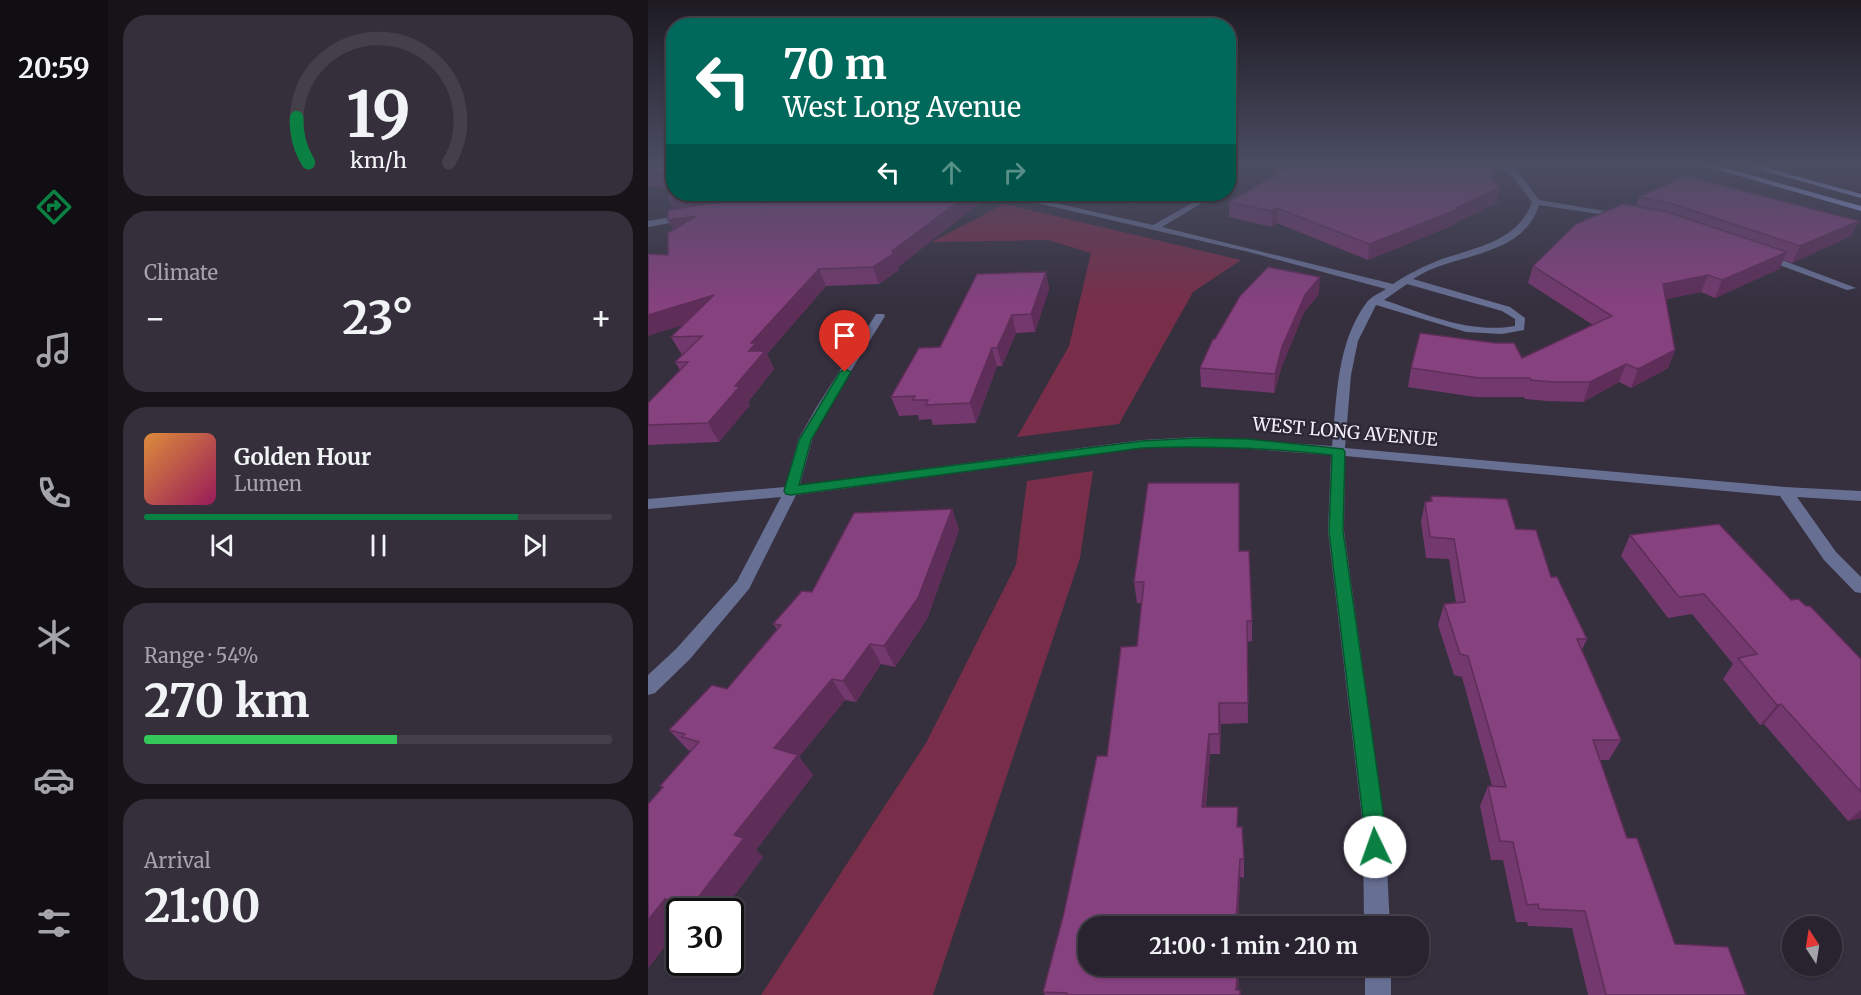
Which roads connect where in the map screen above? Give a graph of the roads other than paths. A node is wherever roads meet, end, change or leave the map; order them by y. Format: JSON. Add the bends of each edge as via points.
{"nodes":[{"id":1,"x":1084,"y":212,"type":"edge"},
{"id":2,"x":1181,"y":212,"type":"edge"},
{"id":3,"x":1533,"y":212,"type":"edge"},
{"id":4,"x":1606,"y":212,"type":"edge"},
{"id":5,"x":695,"y":217,"type":"edge"},
{"id":6,"x":1637,"y":217,"type":"edge"},
{"id":7,"x":648,"y":224,"type":"edge"},
{"id":8,"x":1153,"y":229,"type":"junction"},
{"id":9,"x":1757,"y":254,"type":"edge"},
{"id":10,"x":1404,"y":280,"type":"junction"},
{"id":11,"x":1392,"y":287,"type":"junction"},
{"id":12,"x":1851,"y":288,"type":"dead end"},
{"id":13,"x":1375,"y":300,"type":"junction"},
{"id":14,"x":880,"y":316,"type":"dead end"},
{"id":15,"x":1338,"y":452,"type":"junction"},
{"id":16,"x":791,"y":491,"type":"junction"},
{"id":17,"x":1785,"y":492,"type":"junction"},
{"id":18,"x":1861,"y":496,"type":"edge"},
{"id":19,"x":648,"y":504,"type":"edge"},
{"id":20,"x":1861,"y":587,"type":"edge"},
{"id":21,"x":648,"y":687,"type":"edge"},
{"id":22,"x":1377,"y":916,"type":"edge"},
{"id":23,"x":1378,"y":976,"type":"edge"},
{"id":24,"x":1378,"y":995,"type":"edge"}],
"edges":[{"from":1,"to":8,"type":"street"},
{"from":2,"to":8,"type":"street"},
{"from":3,"to":10,"type":"street","via":[[1517,233],[1493,246]]},
{"from":4,"to":6,"type":"street"},
{"from":5,"to":7,"type":"street"},
{"from":8,"to":11,"type":"street"},
{"from":9,"to":12,"type":"street"},
{"from":10,"to":11,"type":"street"},
{"from":10,"to":13,"type":"street","via":[[1506,309],[1520,318],[1520,328],[1506,332],[1467,329]]},
{"from":11,"to":13,"type":"street"},
{"from":13,"to":15,"type":"street","via":[[1352,341]]},
{"from":14,"to":16,"type":"street","via":[[805,440]]},
{"from":15,"to":16,"type":"street","name":"WEST LONG AVENUE","via":[[1248,443],[1142,444]]},
{"from":15,"to":17,"type":"street","name":"WEST LONG AVENUE"},
{"from":15,"to":22,"type":"street","via":[[1336,531],[1374,826]]},
{"from":16,"to":19,"type":"street","name":"WEST LONG AVENUE"},
{"from":16,"to":21,"type":"street","via":[[743,585],[683,654]]},
{"from":17,"to":18,"type":"street","name":"WEST LONG AVENUE"},
{"from":17,"to":20,"type":"street","via":[[1830,556]]},
{"from":23,"to":24,"type":"street"}]}
